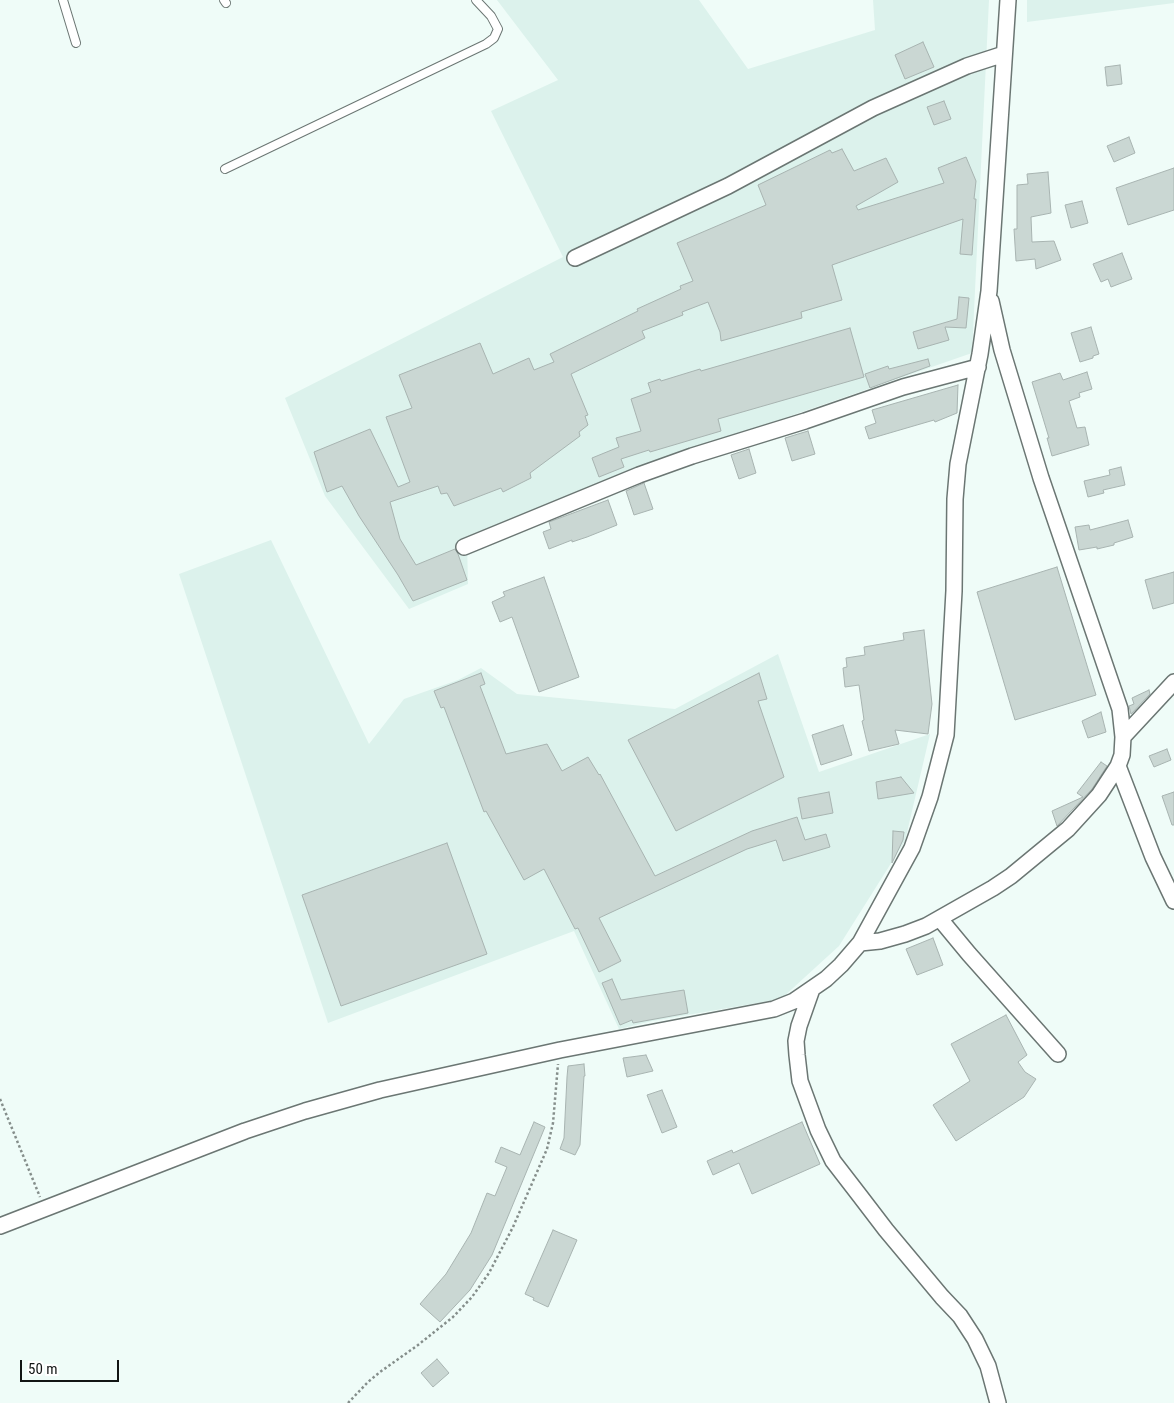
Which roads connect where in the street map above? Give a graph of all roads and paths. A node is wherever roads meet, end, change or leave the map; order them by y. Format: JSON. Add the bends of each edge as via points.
{"nodes":[{"id":1,"x":63,"y":0,"type":"edge"},
{"id":2,"x":476,"y":0,"type":"edge"},
{"id":3,"x":1008,"y":0,"type":"edge"},
{"id":4,"x":76,"y":43,"type":"dead end"},
{"id":5,"x":1004,"y":54,"type":"junction"},
{"id":6,"x":225,"y":169,"type":"dead end"},
{"id":7,"x":575,"y":258,"type":"dead end"},
{"id":8,"x":989,"y":291,"type":"junction"},
{"id":9,"x":978,"y":367,"type":"junction"},
{"id":10,"x":464,"y":547,"type":"dead end"},
{"id":11,"x":1174,"y":682,"type":"edge"},
{"id":12,"x":1124,"y":737,"type":"junction"},
{"id":13,"x":1118,"y":766,"type":"junction"},
{"id":14,"x":1174,"y":900,"type":"edge"},
{"id":15,"x":940,"y":919,"type":"junction"},
{"id":16,"x":860,"y":943,"type":"junction"},
{"id":17,"x":812,"y":989,"type":"junction"},
{"id":18,"x":560,"y":1050,"type":"junction"},
{"id":19,"x":1058,"y":1054,"type":"dead end"},
{"id":20,"x":0,"y":1099,"type":"edge"},
{"id":21,"x":44,"y":1209,"type":"junction"},
{"id":22,"x":0,"y":1226,"type":"edge"},
{"id":23,"x":348,"y":1403,"type":"edge"},
{"id":24,"x":998,"y":1403,"type":"edge"}],
"edges":[{"from":1,"to":4,"type":"lane"},
{"from":2,"to":6,"type":"lane","via":[[498,29],[486,44]]},
{"from":3,"to":5,"type":"street"},
{"from":5,"to":7,"type":"street","via":[[966,66],[873,108],[728,186]]},
{"from":5,"to":8,"type":"street"},
{"from":8,"to":9,"type":"street"},
{"from":8,"to":12,"type":"street","via":[[1002,350],[1041,478],[1120,709]]},
{"from":9,"to":10,"type":"street","via":[[692,456]]},
{"from":9,"to":16,"type":"street","via":[[956,482],[946,735],[930,797],[912,848]]},
{"from":11,"to":12,"type":"street"},
{"from":12,"to":13,"type":"street"},
{"from":13,"to":14,"type":"street","via":[[1153,857]]},
{"from":13,"to":15,"type":"street","via":[[1099,794],[1064,833],[1011,876]]},
{"from":15,"to":16,"type":"street","via":[[905,934]]},
{"from":15,"to":19,"type":"street"},
{"from":16,"to":17,"type":"street","via":[[841,965]]},
{"from":17,"to":18,"type":"street","via":[[774,1009]]},
{"from":17,"to":24,"type":"street","via":[[798,1026],[796,1055],[800,1081],[818,1130],[834,1161],[860,1196],[960,1316],[988,1366]]},
{"from":18,"to":21,"type":"street","via":[[380,1090],[305,1111]]},
{"from":18,"to":23,"type":"path","via":[[553,1123],[547,1149],[489,1273],[453,1317],[380,1372]]},
{"from":20,"to":21,"type":"path"},
{"from":21,"to":22,"type":"street"}]}
